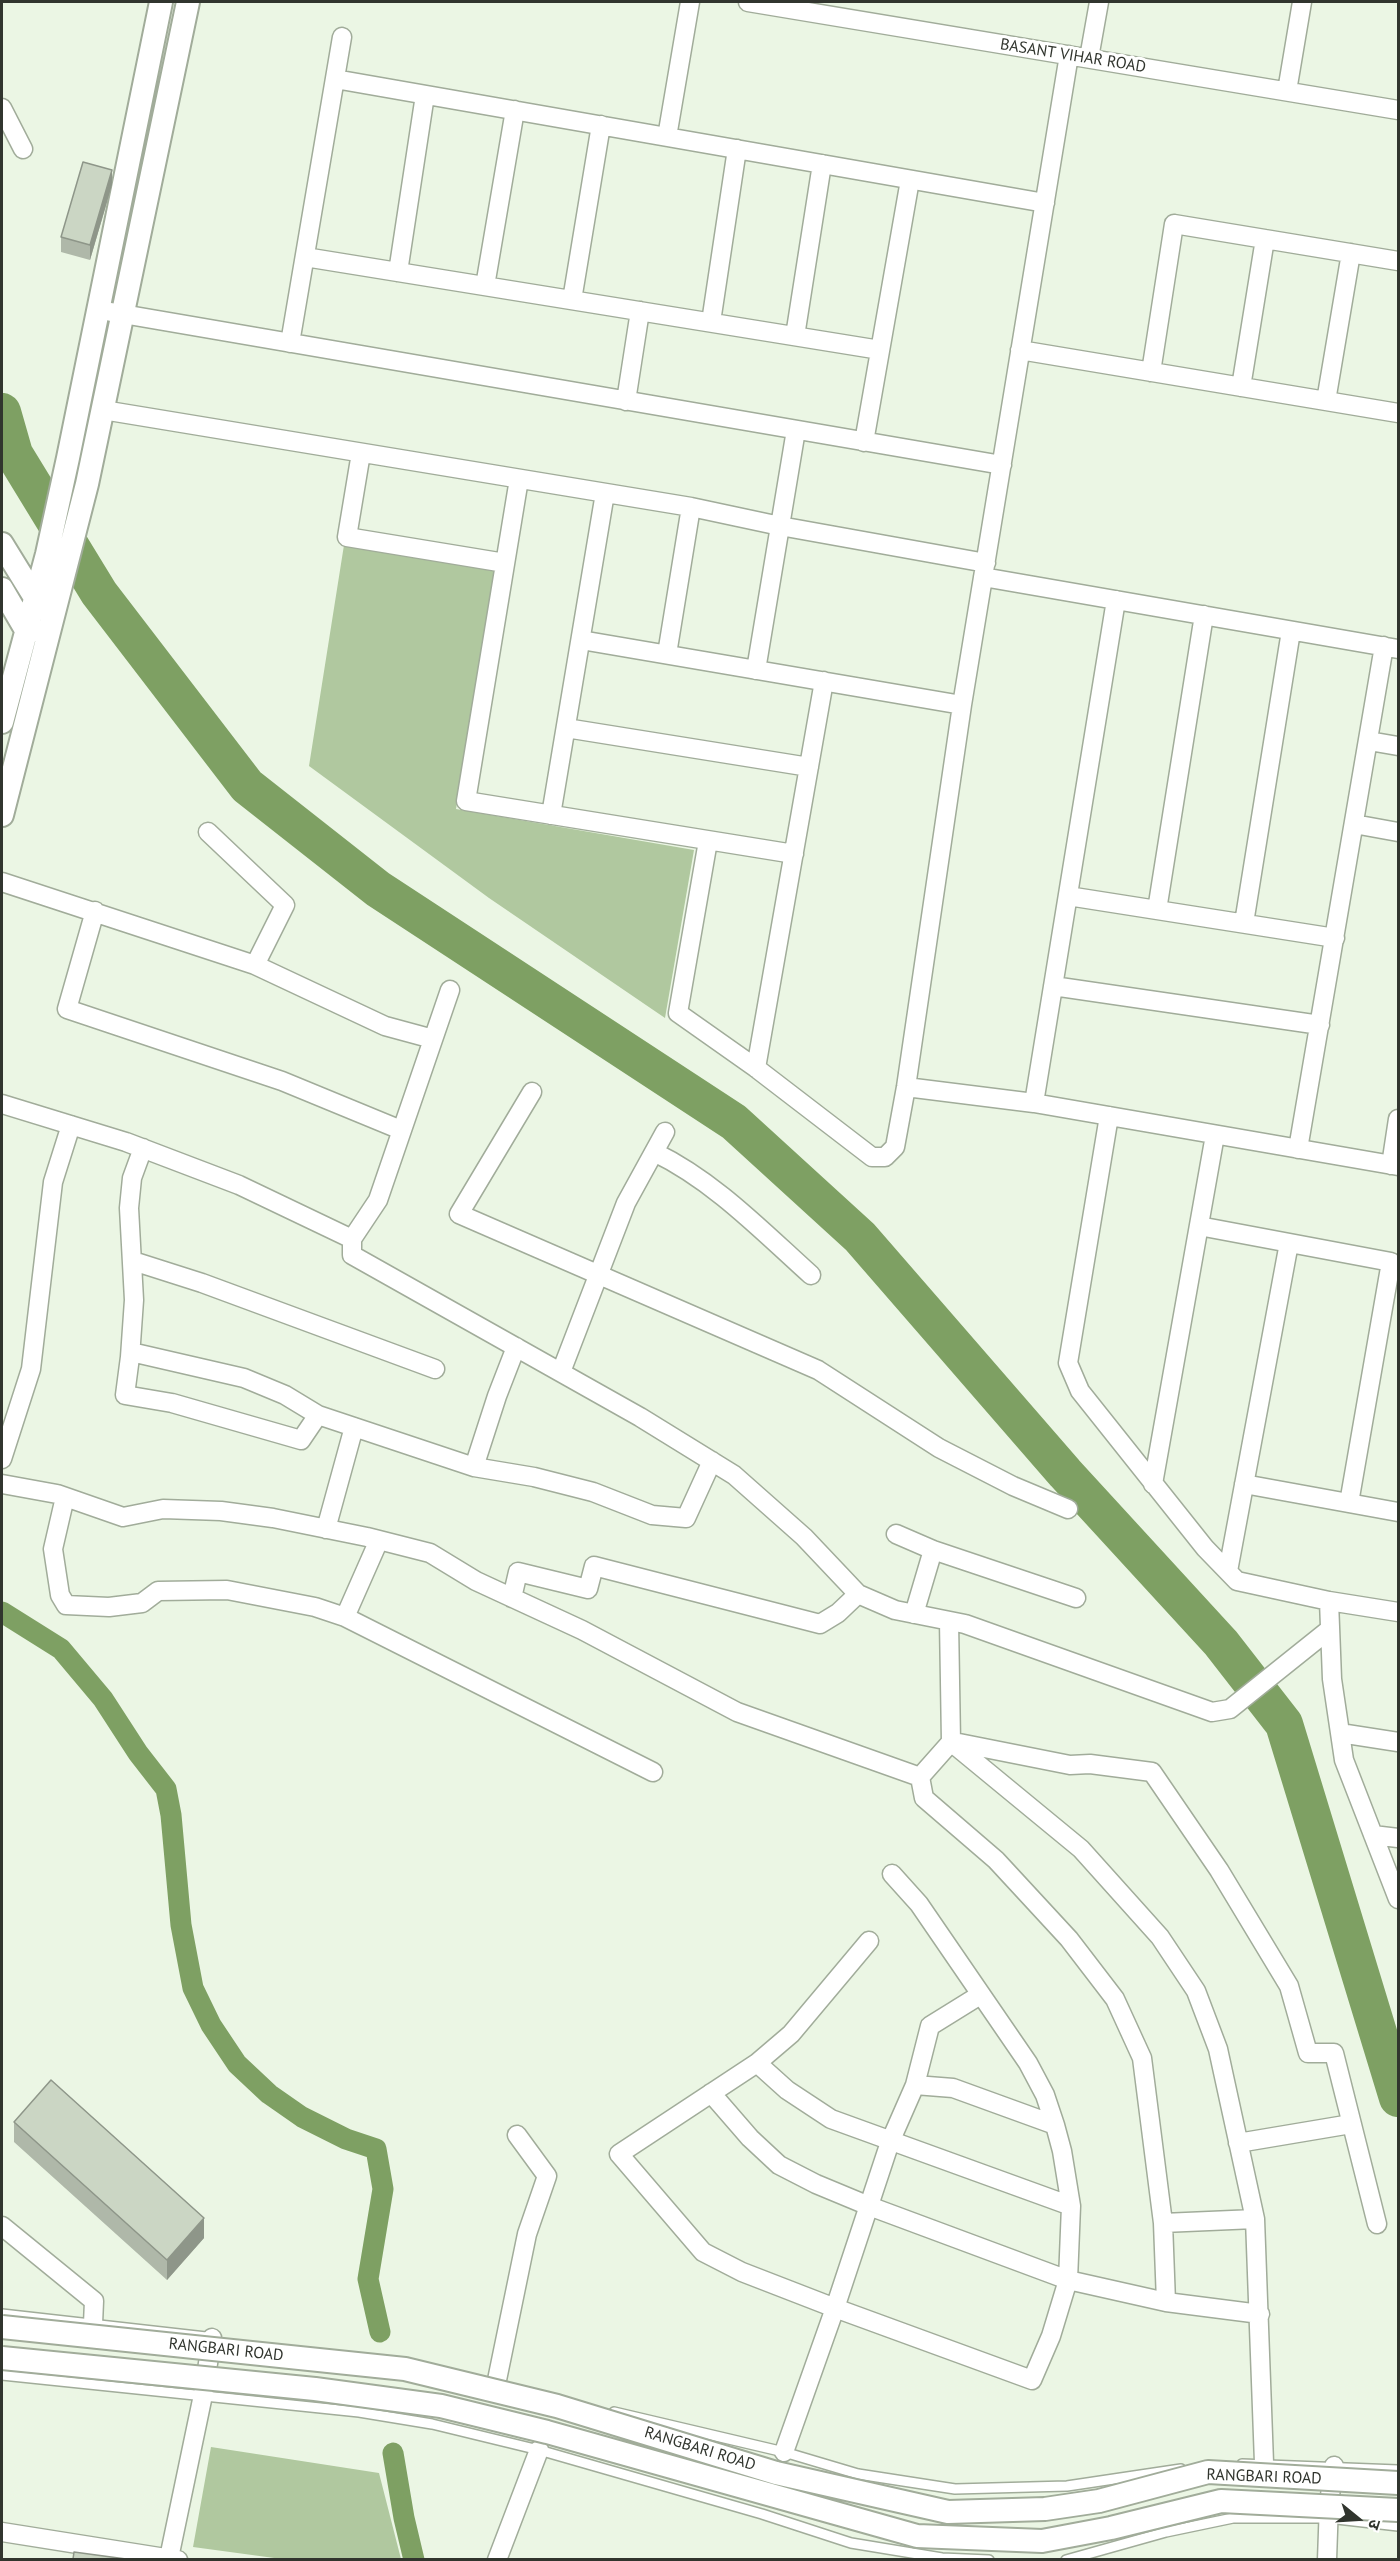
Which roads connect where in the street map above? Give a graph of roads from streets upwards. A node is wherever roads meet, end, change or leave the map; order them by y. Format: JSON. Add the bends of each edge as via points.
{"nodes":[{"id":1,"x":160,"y":2,"type":"edge"},
{"id":2,"x":188,"y":2,"type":"edge"},
{"id":3,"x":690,"y":2,"type":"edge"},
{"id":4,"x":751,"y":2,"type":"edge"},
{"id":5,"x":1099,"y":2,"type":"edge"},
{"id":6,"x":1302,"y":2,"type":"edge"},
{"id":7,"x":342,"y":37,"type":"dead end"},
{"id":8,"x":1069,"y":55,"type":"junction"},
{"id":9,"x":1089,"y":58,"type":"junction"},
{"id":10,"x":335,"y":79,"type":"junction"},
{"id":11,"x":1287,"y":91,"type":"junction"},
{"id":12,"x":425,"y":94,"type":"junction"},
{"id":13,"x":2,"y":108,"type":"edge"},
{"id":14,"x":515,"y":110,"type":"junction"},
{"id":15,"x":1398,"y":110,"type":"edge"},
{"id":16,"x":601,"y":125,"type":"junction"},
{"id":17,"x":667,"y":137,"type":"junction"},
{"id":18,"x":23,"y":149,"type":"dead end"},
{"id":19,"x":737,"y":149,"type":"junction"},
{"id":20,"x":822,"y":164,"type":"junction"},
{"id":21,"x":910,"y":180,"type":"junction"},
{"id":22,"x":1045,"y":203,"type":"junction"},
{"id":23,"x":1265,"y":239,"type":"junction"},
{"id":24,"x":1351,"y":253,"type":"junction"},
{"id":25,"x":305,"y":256,"type":"junction"},
{"id":26,"x":1398,"y":261,"type":"edge"},
{"id":27,"x":398,"y":272,"type":"junction"},
{"id":28,"x":485,"y":286,"type":"junction"},
{"id":29,"x":572,"y":300,"type":"junction"},
{"id":30,"x":97,"y":309,"type":"junction"},
{"id":31,"x":640,"y":311,"type":"junction"},
{"id":32,"x":123,"y":314,"type":"junction"},
{"id":33,"x":711,"y":322,"type":"junction"},
{"id":34,"x":795,"y":336,"type":"junction"},
{"id":35,"x":290,"y":343,"type":"junction"},
{"id":36,"x":880,"y":350,"type":"junction"},
{"id":37,"x":1020,"y":350,"type":"junction"},
{"id":38,"x":1151,"y":372,"type":"junction"},
{"id":39,"x":1240,"y":387,"type":"junction"},
{"id":40,"x":626,"y":401,"type":"junction"},
{"id":41,"x":1326,"y":401,"type":"junction"},
{"id":42,"x":103,"y":410,"type":"junction"},
{"id":43,"x":1398,"y":412,"type":"edge"},
{"id":44,"x":796,"y":430,"type":"junction"},
{"id":45,"x":864,"y":442,"type":"junction"},
{"id":46,"x":361,"y":453,"type":"junction"},
{"id":47,"x":1002,"y":465,"type":"junction"},
{"id":48,"x":519,"y":479,"type":"junction"},
{"id":49,"x":605,"y":493,"type":"junction"},
{"id":50,"x":691,"y":507,"type":"junction"},
{"id":51,"x":780,"y":526,"type":"junction"},
{"id":52,"x":2,"y":544,"type":"edge"},
{"id":53,"x":505,"y":563,"type":"junction"},
{"id":54,"x":984,"y":570,"type":"junction"},
{"id":55,"x":2,"y":589,"type":"edge"},
{"id":56,"x":35,"y":597,"type":"junction"},
{"id":57,"x":1116,"y":600,"type":"junction"},
{"id":58,"x":1204,"y":615,"type":"junction"},
{"id":59,"x":26,"y":630,"type":"junction"},
{"id":60,"x":51,"y":630,"type":"junction"},
{"id":61,"x":1291,"y":631,"type":"junction"},
{"id":62,"x":581,"y":639,"type":"junction"},
{"id":63,"x":1391,"y":648,"type":"edge"},
{"id":64,"x":667,"y":654,"type":"junction"},
{"id":65,"x":756,"y":670,"type":"junction"},
{"id":66,"x":824,"y":681,"type":"junction"},
{"id":67,"x":962,"y":705,"type":"junction"},
{"id":68,"x":2,"y":722,"type":"edge"},
{"id":69,"x":566,"y":728,"type":"junction"},
{"id":70,"x":1369,"y":741,"type":"junction"},
{"id":71,"x":1398,"y":746,"type":"edge"},
{"id":72,"x":8,"y":766,"type":"edge"},
{"id":73,"x":809,"y":767,"type":"junction"},
{"id":74,"x":2,"y":815,"type":"edge"},
{"id":75,"x":551,"y":815,"type":"junction"},
{"id":76,"x":1354,"y":824,"type":"junction"},
{"id":77,"x":208,"y":832,"type":"dead end"},
{"id":78,"x":1398,"y":832,"type":"edge"},
{"id":79,"x":708,"y":841,"type":"junction"},
{"id":80,"x":794,"y":854,"type":"junction"},
{"id":81,"x":2,"y":882,"type":"edge"},
{"id":82,"x":1068,"y":896,"type":"junction"},
{"id":83,"x":1157,"y":910,"type":"junction"},
{"id":84,"x":95,"y":911,"type":"junction"},
{"id":85,"x":1244,"y":923,"type":"junction"},
{"id":86,"x":1335,"y":938,"type":"junction"},
{"id":87,"x":255,"y":965,"type":"junction"},
{"id":88,"x":1053,"y":986,"type":"junction"},
{"id":89,"x":450,"y":990,"type":"dead end"},
{"id":90,"x":1320,"y":1025,"type":"junction"},
{"id":91,"x":433,"y":1039,"type":"junction"},
{"id":92,"x":756,"y":1068,"type":"junction"},
{"id":93,"x":906,"y":1086,"type":"junction"},
{"id":94,"x":532,"y":1092,"type":"dead end"},
{"id":95,"x":1034,"y":1103,"type":"junction"},
{"id":96,"x":2,"y":1104,"type":"edge"},
{"id":97,"x":1109,"y":1116,"type":"junction"},
{"id":98,"x":1398,"y":1119,"type":"edge"},
{"id":99,"x":71,"y":1125,"type":"junction"},
{"id":100,"x":401,"y":1130,"type":"junction"},
{"id":101,"x":665,"y":1132,"type":"dead end"},
{"id":102,"x":1215,"y":1135,"type":"junction"},
{"id":103,"x":143,"y":1148,"type":"junction"},
{"id":104,"x":1298,"y":1149,"type":"junction"},
{"id":105,"x":654,"y":1152,"type":"junction"},
{"id":106,"x":1395,"y":1166,"type":"edge"},
{"id":107,"x":1199,"y":1226,"type":"junction"},
{"id":108,"x":352,"y":1239,"type":"junction"},
{"id":109,"x":1289,"y":1243,"type":"junction"},
{"id":110,"x":133,"y":1261,"type":"junction"},
{"id":111,"x":599,"y":1273,"type":"junction"},
{"id":112,"x":811,"y":1275,"type":"dead end"},
{"id":113,"x":516,"y":1347,"type":"junction"},
{"id":114,"x":131,"y":1352,"type":"junction"},
{"id":115,"x":435,"y":1369,"type":"dead end"},
{"id":116,"x":561,"y":1372,"type":"junction"},
{"id":117,"x":318,"y":1415,"type":"junction"},
{"id":118,"x":354,"y":1427,"type":"junction"},
{"id":119,"x":2,"y":1459,"type":"edge"},
{"id":120,"x":712,"y":1461,"type":"junction"},
{"id":121,"x":474,"y":1467,"type":"junction"},
{"id":122,"x":2,"y":1484,"type":"edge"},
{"id":123,"x":1153,"y":1484,"type":"junction"},
{"id":124,"x":1244,"y":1484,"type":"junction"},
{"id":125,"x":65,"y":1497,"type":"junction"},
{"id":126,"x":1350,"y":1503,"type":"junction"},
{"id":127,"x":1068,"y":1509,"type":"dead end"},
{"id":128,"x":1398,"y":1512,"type":"edge"},
{"id":129,"x":326,"y":1529,"type":"junction"},
{"id":130,"x":896,"y":1534,"type":"dead end"},
{"id":131,"x":379,"y":1540,"type":"junction"},
{"id":132,"x":933,"y":1550,"type":"junction"},
{"id":133,"x":1228,"y":1571,"type":"junction"},
{"id":134,"x":858,"y":1594,"type":"junction"},
{"id":135,"x":512,"y":1598,"type":"junction"},
{"id":136,"x":1076,"y":1598,"type":"dead end"},
{"id":137,"x":1329,"y":1601,"type":"junction"},
{"id":138,"x":1398,"y":1612,"type":"edge"},
{"id":139,"x":914,"y":1614,"type":"junction"},
{"id":140,"x":345,"y":1617,"type":"junction"},
{"id":141,"x":949,"y":1621,"type":"junction"},
{"id":142,"x":1330,"y":1629,"type":"junction"},
{"id":143,"x":1340,"y":1733,"type":"junction"},
{"id":144,"x":951,"y":1742,"type":"junction"},
{"id":145,"x":1398,"y":1742,"type":"edge"},
{"id":146,"x":653,"y":1772,"type":"dead end"},
{"id":147,"x":920,"y":1777,"type":"junction"},
{"id":148,"x":1373,"y":1835,"type":"junction"},
{"id":149,"x":1398,"y":1838,"type":"edge"},
{"id":150,"x":892,"y":1874,"type":"dead end"},
{"id":151,"x":1398,"y":1899,"type":"edge"},
{"id":152,"x":869,"y":1941,"type":"dead end"},
{"id":153,"x":980,"y":1995,"type":"junction"},
{"id":154,"x":757,"y":2063,"type":"junction"},
{"id":155,"x":915,"y":2085,"type":"junction"},
{"id":156,"x":711,"y":2093,"type":"junction"},
{"id":157,"x":1351,"y":2124,"type":"junction"},
{"id":158,"x":1055,"y":2125,"type":"junction"},
{"id":159,"x":517,"y":2135,"type":"dead end"},
{"id":160,"x":890,"y":2142,"type":"junction"},
{"id":161,"x":1238,"y":2143,"type":"junction"},
{"id":162,"x":869,"y":2206,"type":"junction"},
{"id":163,"x":1071,"y":2206,"type":"junction"},
{"id":164,"x":1255,"y":2219,"type":"junction"},
{"id":165,"x":1163,"y":2223,"type":"junction"},
{"id":166,"x":1377,"y":2224,"type":"dead end"},
{"id":167,"x":2,"y":2226,"type":"edge"},
{"id":168,"x":1068,"y":2280,"type":"junction"},
{"id":169,"x":1166,"y":2302,"type":"junction"},
{"id":170,"x":835,"y":2308,"type":"junction"},
{"id":171,"x":1260,"y":2314,"type":"junction"},
{"id":172,"x":93,"y":2324,"type":"road end"},
{"id":173,"x":2,"y":2327,"type":"edge"},
{"id":174,"x":218,"y":2338,"type":"road end"},
{"id":175,"x":2,"y":2358,"type":"edge"},
{"id":176,"x":492,"y":2379,"type":"road end"},
{"id":177,"x":540,"y":2450,"type":"road end"},
{"id":178,"x":784,"y":2452,"type":"road end"},
{"id":179,"x":1264,"y":2463,"type":"road end"},
{"id":180,"x":1334,"y":2466,"type":"road end"},
{"id":181,"x":1398,"y":2483,"type":"edge"},
{"id":182,"x":1398,"y":2510,"type":"edge"},
{"id":183,"x":2,"y":2532,"type":"edge"},
{"id":184,"x":62,"y":2551,"type":"edge"},
{"id":185,"x":173,"y":2559,"type":"edge"},
{"id":186,"x":497,"y":2559,"type":"edge"},
{"id":187,"x":1327,"y":2559,"type":"edge"}],
"edges":[{"from":1,"to":30,"type":"street"},
{"from":2,"to":32,"type":"street"},
{"from":3,"to":17,"type":"street"},
{"from":4,"to":8,"type":"street","name":"BASANT VIHAR ROAD"},
{"from":5,"to":9,"type":"street"},
{"from":6,"to":11,"type":"street"},
{"from":7,"to":10,"type":"street"},
{"from":8,"to":9,"type":"street","name":"BASANT VIHAR ROAD"},
{"from":8,"to":22,"type":"street"},
{"from":9,"to":11,"type":"street","name":"BASANT VIHAR ROAD"},
{"from":10,"to":12,"type":"street"},
{"from":10,"to":25,"type":"street"},
{"from":11,"to":15,"type":"street","name":"BASANT VIHAR ROAD"},
{"from":12,"to":14,"type":"street"},
{"from":12,"to":27,"type":"street"},
{"from":13,"to":18,"type":"street"},
{"from":14,"to":16,"type":"street"},
{"from":14,"to":28,"type":"street"},
{"from":16,"to":17,"type":"street"},
{"from":16,"to":29,"type":"street"},
{"from":17,"to":19,"type":"street"},
{"from":19,"to":20,"type":"street"},
{"from":19,"to":33,"type":"street"},
{"from":20,"to":21,"type":"street"},
{"from":20,"to":34,"type":"street"},
{"from":21,"to":22,"type":"street"},
{"from":21,"to":36,"type":"street"},
{"from":22,"to":37,"type":"street"},
{"from":23,"to":24,"type":"street"},
{"from":23,"to":38,"type":"street","via":[[1174,224]]},
{"from":23,"to":39,"type":"street"},
{"from":24,"to":26,"type":"street"},
{"from":24,"to":41,"type":"street"},
{"from":25,"to":27,"type":"street"},
{"from":25,"to":35,"type":"street"},
{"from":27,"to":28,"type":"street"},
{"from":28,"to":29,"type":"street"},
{"from":29,"to":31,"type":"street"},
{"from":30,"to":32,"type":"street"},
{"from":30,"to":56,"type":"street","via":[[68,458]]},
{"from":31,"to":33,"type":"street"},
{"from":31,"to":40,"type":"street"},
{"from":32,"to":35,"type":"street"},
{"from":32,"to":42,"type":"street"},
{"from":33,"to":34,"type":"street"},
{"from":34,"to":36,"type":"street"},
{"from":35,"to":40,"type":"street"},
{"from":36,"to":45,"type":"street"},
{"from":37,"to":38,"type":"street"},
{"from":37,"to":47,"type":"street"},
{"from":38,"to":39,"type":"street"},
{"from":39,"to":41,"type":"street"},
{"from":40,"to":44,"type":"street"},
{"from":41,"to":43,"type":"street"},
{"from":42,"to":46,"type":"street"},
{"from":42,"to":60,"type":"street"},
{"from":44,"to":45,"type":"street"},
{"from":44,"to":51,"type":"street"},
{"from":45,"to":47,"type":"street"},
{"from":46,"to":48,"type":"street"},
{"from":46,"to":53,"type":"street","via":[[347,537]]},
{"from":47,"to":54,"type":"street"},
{"from":48,"to":49,"type":"street"},
{"from":48,"to":53,"type":"street"},
{"from":49,"to":50,"type":"street"},
{"from":49,"to":62,"type":"street"},
{"from":50,"to":51,"type":"street"},
{"from":50,"to":64,"type":"street"},
{"from":51,"to":54,"type":"street"},
{"from":51,"to":65,"type":"street"},
{"from":52,"to":56,"type":"street"},
{"from":53,"to":75,"type":"street","via":[[466,801]]},
{"from":54,"to":57,"type":"street"},
{"from":54,"to":67,"type":"street"},
{"from":55,"to":59,"type":"street"},
{"from":56,"to":59,"type":"street"},
{"from":56,"to":60,"type":"street"},
{"from":57,"to":58,"type":"street"},
{"from":57,"to":82,"type":"street"},
{"from":58,"to":61,"type":"street"},
{"from":58,"to":83,"type":"street"},
{"from":59,"to":60,"type":"street"},
{"from":59,"to":68,"type":"street"},
{"from":60,"to":72,"type":"street"},
{"from":61,"to":63,"type":"street"},
{"from":61,"to":85,"type":"street"},
{"from":62,"to":64,"type":"street"},
{"from":62,"to":69,"type":"street"},
{"from":63,"to":70,"type":"street"},
{"from":64,"to":65,"type":"street"},
{"from":65,"to":66,"type":"street"},
{"from":66,"to":67,"type":"street"},
{"from":66,"to":73,"type":"street"},
{"from":67,"to":93,"type":"street"},
{"from":69,"to":73,"type":"street"},
{"from":69,"to":75,"type":"street"},
{"from":70,"to":71,"type":"street"},
{"from":70,"to":76,"type":"street"},
{"from":72,"to":74,"type":"street"},
{"from":73,"to":80,"type":"street"},
{"from":75,"to":79,"type":"street"},
{"from":76,"to":78,"type":"street"},
{"from":76,"to":86,"type":"street"},
{"from":77,"to":87,"type":"street","via":[[285,905]]},
{"from":79,"to":80,"type":"street"},
{"from":79,"to":92,"type":"street","via":[[678,1013]]},
{"from":80,"to":92,"type":"street"},
{"from":81,"to":84,"type":"street"},
{"from":82,"to":83,"type":"street"},
{"from":82,"to":88,"type":"street"},
{"from":83,"to":85,"type":"street"},
{"from":84,"to":87,"type":"street"},
{"from":84,"to":100,"type":"street","via":[[67,1009],[282,1081]]},
{"from":85,"to":86,"type":"street"},
{"from":86,"to":90,"type":"street"},
{"from":87,"to":91,"type":"street","via":[[386,1026]]},
{"from":88,"to":90,"type":"street"},
{"from":88,"to":95,"type":"street"},
{"from":89,"to":91,"type":"street"},
{"from":90,"to":104,"type":"street"},
{"from":91,"to":100,"type":"street"},
{"from":92,"to":93,"type":"street","via":[[872,1157],[885,1156],[895,1147]]},
{"from":93,"to":95,"type":"street"},
{"from":94,"to":111,"type":"street","via":[[459,1214]]},
{"from":95,"to":97,"type":"street"},
{"from":96,"to":99,"type":"street"},
{"from":97,"to":102,"type":"street"},
{"from":97,"to":123,"type":"street","via":[[1068,1363],[1080,1391]]},
{"from":98,"to":106,"type":"street"},
{"from":99,"to":103,"type":"street"},
{"from":99,"to":119,"type":"street","via":[[53,1182],[31,1369]]},
{"from":100,"to":108,"type":"street","via":[[378,1200]]},
{"from":101,"to":105,"type":"street"},
{"from":102,"to":104,"type":"street"},
{"from":102,"to":107,"type":"street"},
{"from":103,"to":108,"type":"street","via":[[239,1185]]},
{"from":103,"to":110,"type":"street","via":[[132,1178],[129,1208]]},
{"from":104,"to":106,"type":"street"},
{"from":105,"to":111,"type":"street","via":[[626,1203]]},
{"from":105,"to":112,"type":"street","via":[[709,1184]]},
{"from":107,"to":109,"type":"street"},
{"from":107,"to":123,"type":"street"},
{"from":108,"to":113,"type":"street","via":[[352,1255]]},
{"from":109,"to":124,"type":"street"},
{"from":109,"to":126,"type":"street","via":[[1391,1262]]},
{"from":110,"to":114,"type":"street"},
{"from":110,"to":115,"type":"street"},
{"from":111,"to":116,"type":"street"},
{"from":111,"to":127,"type":"street","via":[[818,1370],[939,1448]]},
{"from":113,"to":116,"type":"street"},
{"from":113,"to":121,"type":"street"},
{"from":114,"to":117,"type":"street","via":[[244,1378],[285,1395]]},
{"from":114,"to":117,"type":"street","via":[[125,1395],[172,1403],[302,1440]]},
{"from":116,"to":120,"type":"street"},
{"from":117,"to":118,"type":"street"},
{"from":118,"to":121,"type":"street"},
{"from":118,"to":129,"type":"street"},
{"from":120,"to":121,"type":"street","via":[[686,1518],[652,1515],[593,1492]]},
{"from":120,"to":134,"type":"street","via":[[734,1475],[804,1537]]},
{"from":122,"to":125,"type":"street"},
{"from":123,"to":133,"type":"street"},
{"from":124,"to":126,"type":"street"},
{"from":124,"to":133,"type":"street"},
{"from":125,"to":129,"type":"street","via":[[123,1517],[163,1509],[221,1511]]},
{"from":125,"to":140,"type":"street","via":[[52,1549],[60,1595],[66,1605],[109,1607],[142,1603],[158,1591],[226,1590],[315,1606]]},
{"from":126,"to":128,"type":"street"},
{"from":129,"to":131,"type":"street"},
{"from":130,"to":132,"type":"street"},
{"from":131,"to":135,"type":"street","via":[[430,1553]]},
{"from":131,"to":140,"type":"street"},
{"from":132,"to":136,"type":"street"},
{"from":132,"to":139,"type":"street"},
{"from":133,"to":137,"type":"street","via":[[1237,1581]]},
{"from":134,"to":135,"type":"street","via":[[820,1624],[594,1566],[588,1589],[518,1572]]},
{"from":134,"to":139,"type":"street"},
{"from":135,"to":147,"type":"street","via":[[582,1630],[737,1712]]},
{"from":137,"to":138,"type":"street"},
{"from":137,"to":142,"type":"street"},
{"from":139,"to":141,"type":"street"},
{"from":140,"to":146,"type":"street"},
{"from":141,"to":142,"type":"street","via":[[1212,1712],[1230,1709]]},
{"from":141,"to":144,"type":"street"},
{"from":142,"to":143,"type":"street"},
{"from":143,"to":145,"type":"street"},
{"from":143,"to":148,"type":"street","via":[[1344,1760]]},
{"from":144,"to":147,"type":"street"},
{"from":144,"to":157,"type":"street","via":[[1070,1765],[1152,1772],[1219,1870],[1289,1986],[1308,2053],[1334,2053]]},
{"from":144,"to":161,"type":"street","via":[[1081,1849],[1160,1937],[1200,2001],[1218,2049]]},
{"from":147,"to":165,"type":"street","via":[[924,1798],[996,1860],[1069,1939],[1115,1999],[1142,2058]]},
{"from":148,"to":149,"type":"street"},
{"from":148,"to":151,"type":"street"},
{"from":150,"to":153,"type":"street","via":[[919,1904]]},
{"from":152,"to":154,"type":"street","via":[[791,2034]]},
{"from":153,"to":155,"type":"street","via":[[930,2026]]},
{"from":153,"to":158,"type":"street","via":[[1028,2063]]},
{"from":154,"to":156,"type":"street"},
{"from":154,"to":160,"type":"street","via":[[787,2090],[831,2119]]},
{"from":155,"to":158,"type":"street","via":[[953,2088]]},
{"from":155,"to":160,"type":"street"},
{"from":156,"to":162,"type":"street","via":[[780,2165]]},
{"from":156,"to":170,"type":"street","via":[[619,2154],[703,2252],[741,2272]]},
{"from":157,"to":161,"type":"street"},
{"from":157,"to":166,"type":"street"},
{"from":158,"to":163,"type":"street"},
{"from":159,"to":176,"type":"street","via":[[547,2176],[527,2234]]},
{"from":160,"to":162,"type":"street"},
{"from":160,"to":163,"type":"street"},
{"from":161,"to":164,"type":"street"},
{"from":162,"to":168,"type":"street"},
{"from":162,"to":170,"type":"street"},
{"from":163,"to":168,"type":"street"},
{"from":164,"to":165,"type":"street"},
{"from":164,"to":171,"type":"street"},
{"from":165,"to":169,"type":"street"},
{"from":167,"to":172,"type":"street","via":[[94,2301]]},
{"from":168,"to":169,"type":"street"},
{"from":168,"to":170,"type":"street","via":[[1032,2380]]},
{"from":169,"to":171,"type":"street"},
{"from":170,"to":178,"type":"street"},
{"from":171,"to":179,"type":"street"},
{"from":173,"to":181,"type":"street","name":"RANGBARI ROAD","bridge":true,"via":[[405,2369],[557,2406],[776,2473],[948,2512],[1045,2509],[1088,2503],[1208,2472]]},
{"from":174,"to":185,"type":"street","via":[[203,2395]]},
{"from":175,"to":182,"type":"street","name":"RANGBARI ROAD","bridge":true,"via":[[315,2389],[441,2406],[917,2536],[1042,2541],[1221,2501]]},
{"from":177,"to":186,"type":"street"},
{"from":180,"to":187,"type":"street"},
{"from":183,"to":184,"type":"street"},
{"from":184,"to":185,"type":"street"}]}
